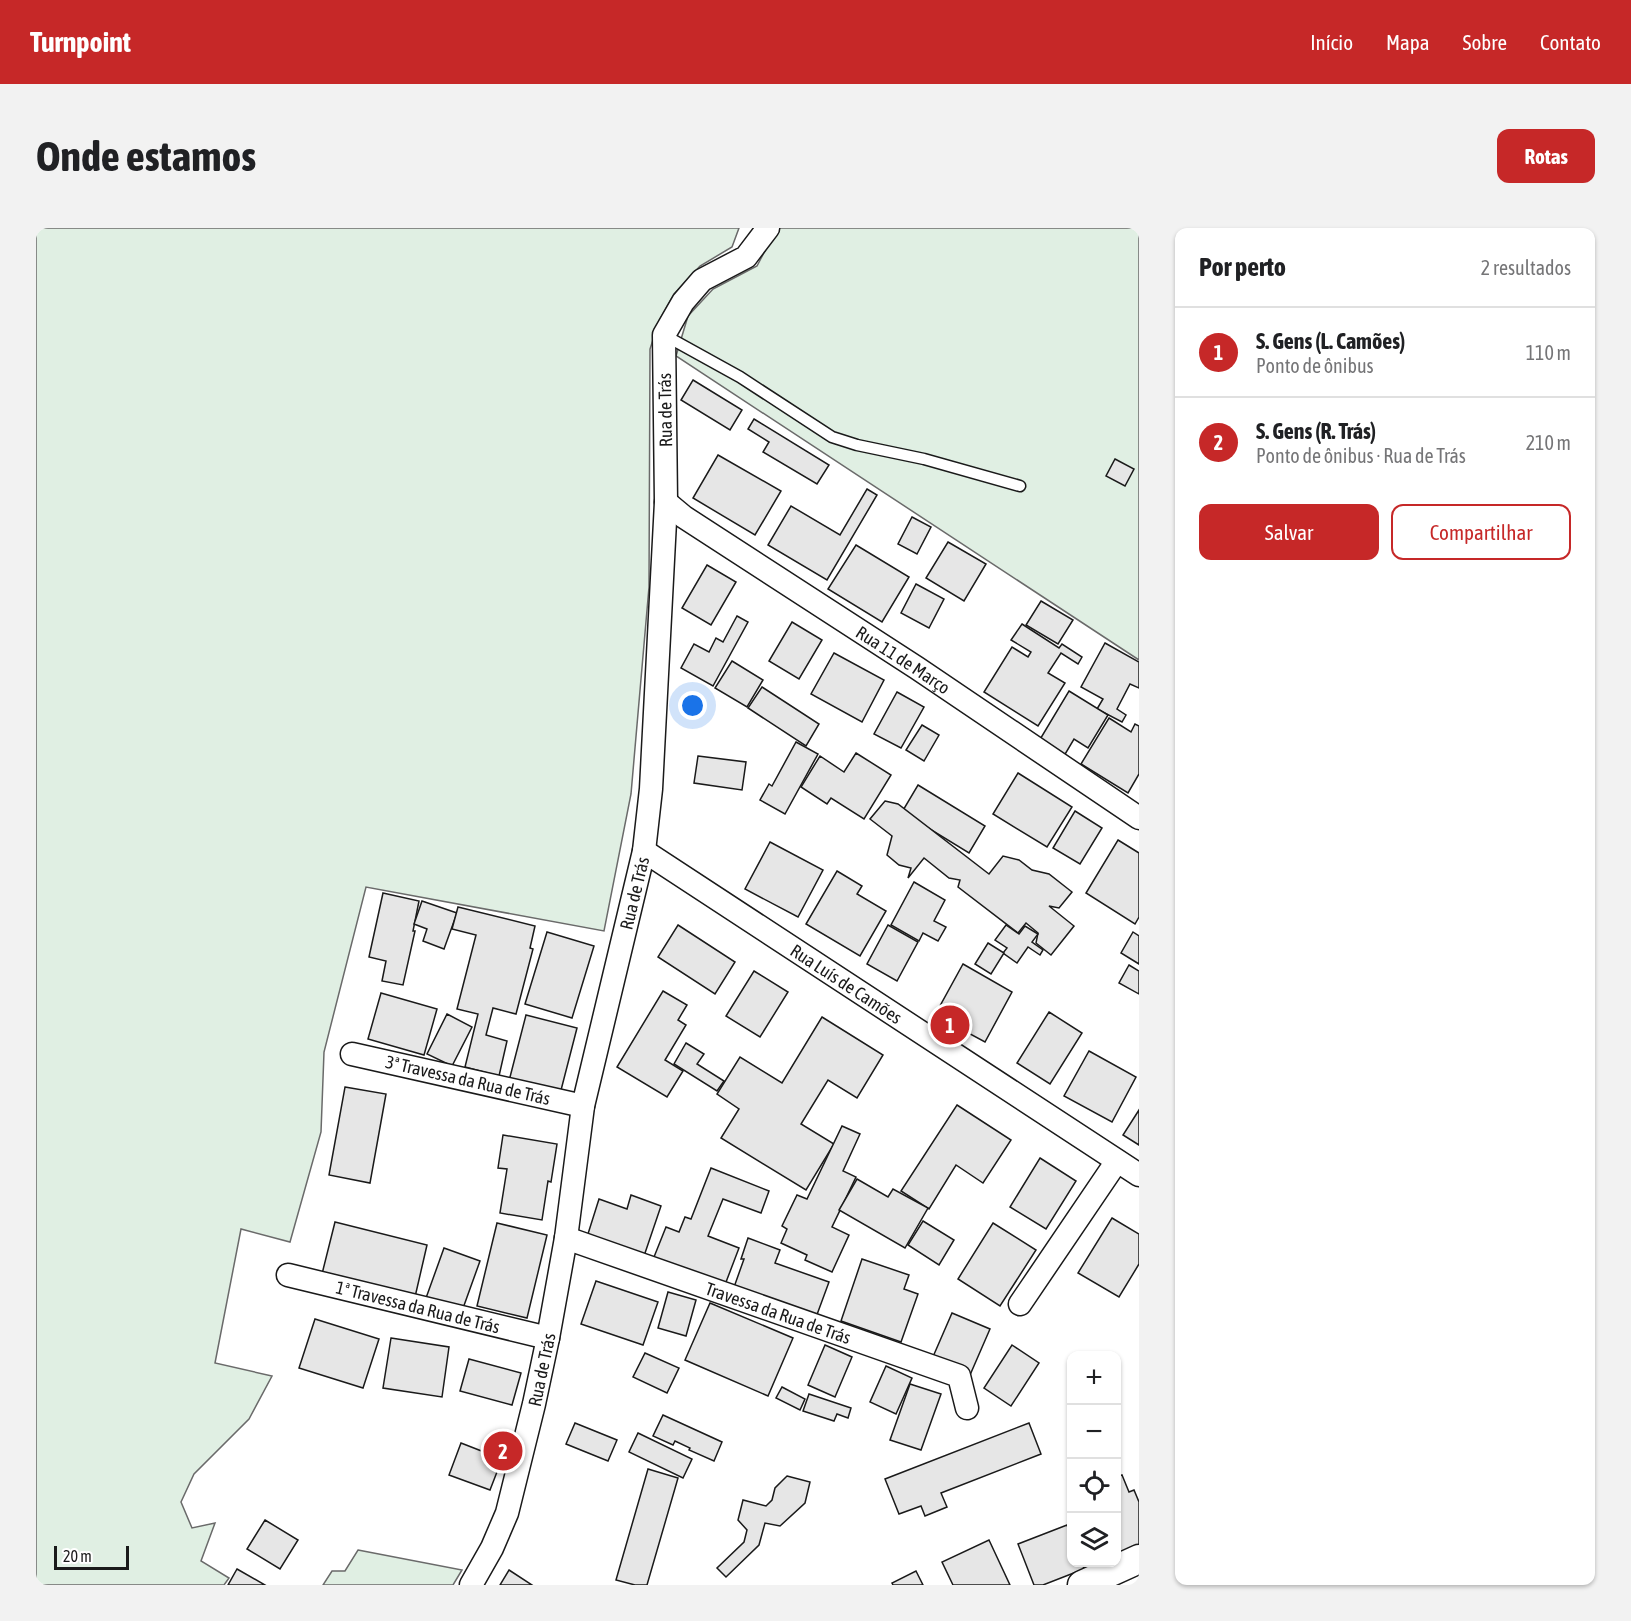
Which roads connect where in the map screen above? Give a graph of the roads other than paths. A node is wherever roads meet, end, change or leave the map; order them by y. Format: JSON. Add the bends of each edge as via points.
{"nodes":[{"id":1,"x":768,"y":228,"type":"edge"},
{"id":2,"x":664,"y":335,"type":"junction"},
{"id":3,"x":1020,"y":486,"type":"dead end"},
{"id":4,"x":666,"y":502,"type":"junction"},
{"id":5,"x":1139,"y":818,"type":"edge"},
{"id":6,"x":644,"y":851,"type":"junction"},
{"id":7,"x":352,"y":1054,"type":"dead end"},
{"id":8,"x":583,"y":1106,"type":"junction"},
{"id":9,"x":1117,"y":1161,"type":"junction"},
{"id":10,"x":1139,"y":1175,"type":"edge"},
{"id":11,"x":566,"y":1238,"type":"junction"},
{"id":12,"x":288,"y":1275,"type":"dead end"},
{"id":13,"x":1020,"y":1304,"type":"dead end"},
{"id":14,"x":548,"y":1338,"type":"junction"},
{"id":15,"x":967,"y":1408,"type":"dead end"},
{"id":16,"x":1139,"y":1560,"type":"edge"},
{"id":17,"x":471,"y":1585,"type":"edge"},
{"id":18,"x":1082,"y":1585,"type":"edge"}],
"edges":[{"from":1,"to":2,"type":"street","via":[[746,257],[702,280]]},
{"from":2,"to":3,"type":"lane","via":[[740,377],[832,437]]},
{"from":2,"to":4,"type":"street","name":"Rua de Trás"},
{"from":4,"to":5,"type":"street","name":"Rua 11 de Março"},
{"from":4,"to":6,"type":"street","name":"Rua de Trás","via":[[651,789]]},
{"from":6,"to":8,"type":"street","name":"Rua de Trás"},
{"from":6,"to":9,"type":"street","name":"Rua Luís de Camões"},
{"from":7,"to":8,"type":"street","name":"3ª Travessa da Rua de Trás"},
{"from":8,"to":11,"type":"street","name":"Rua de Trás"},
{"from":9,"to":10,"type":"street","name":"Rua Luís de Camões"},
{"from":9,"to":13,"type":"street"},
{"from":11,"to":14,"type":"street","name":"Rua de Trás"},
{"from":11,"to":15,"type":"street","name":"Travessa da Rua de Trás","via":[[959,1376]]},
{"from":12,"to":14,"type":"street","name":"1ª Travessa da Rua de Trás"},
{"from":14,"to":17,"type":"street","name":"Rua de Trás","via":[[507,1514]]},
{"from":16,"to":18,"type":"street"}]}
